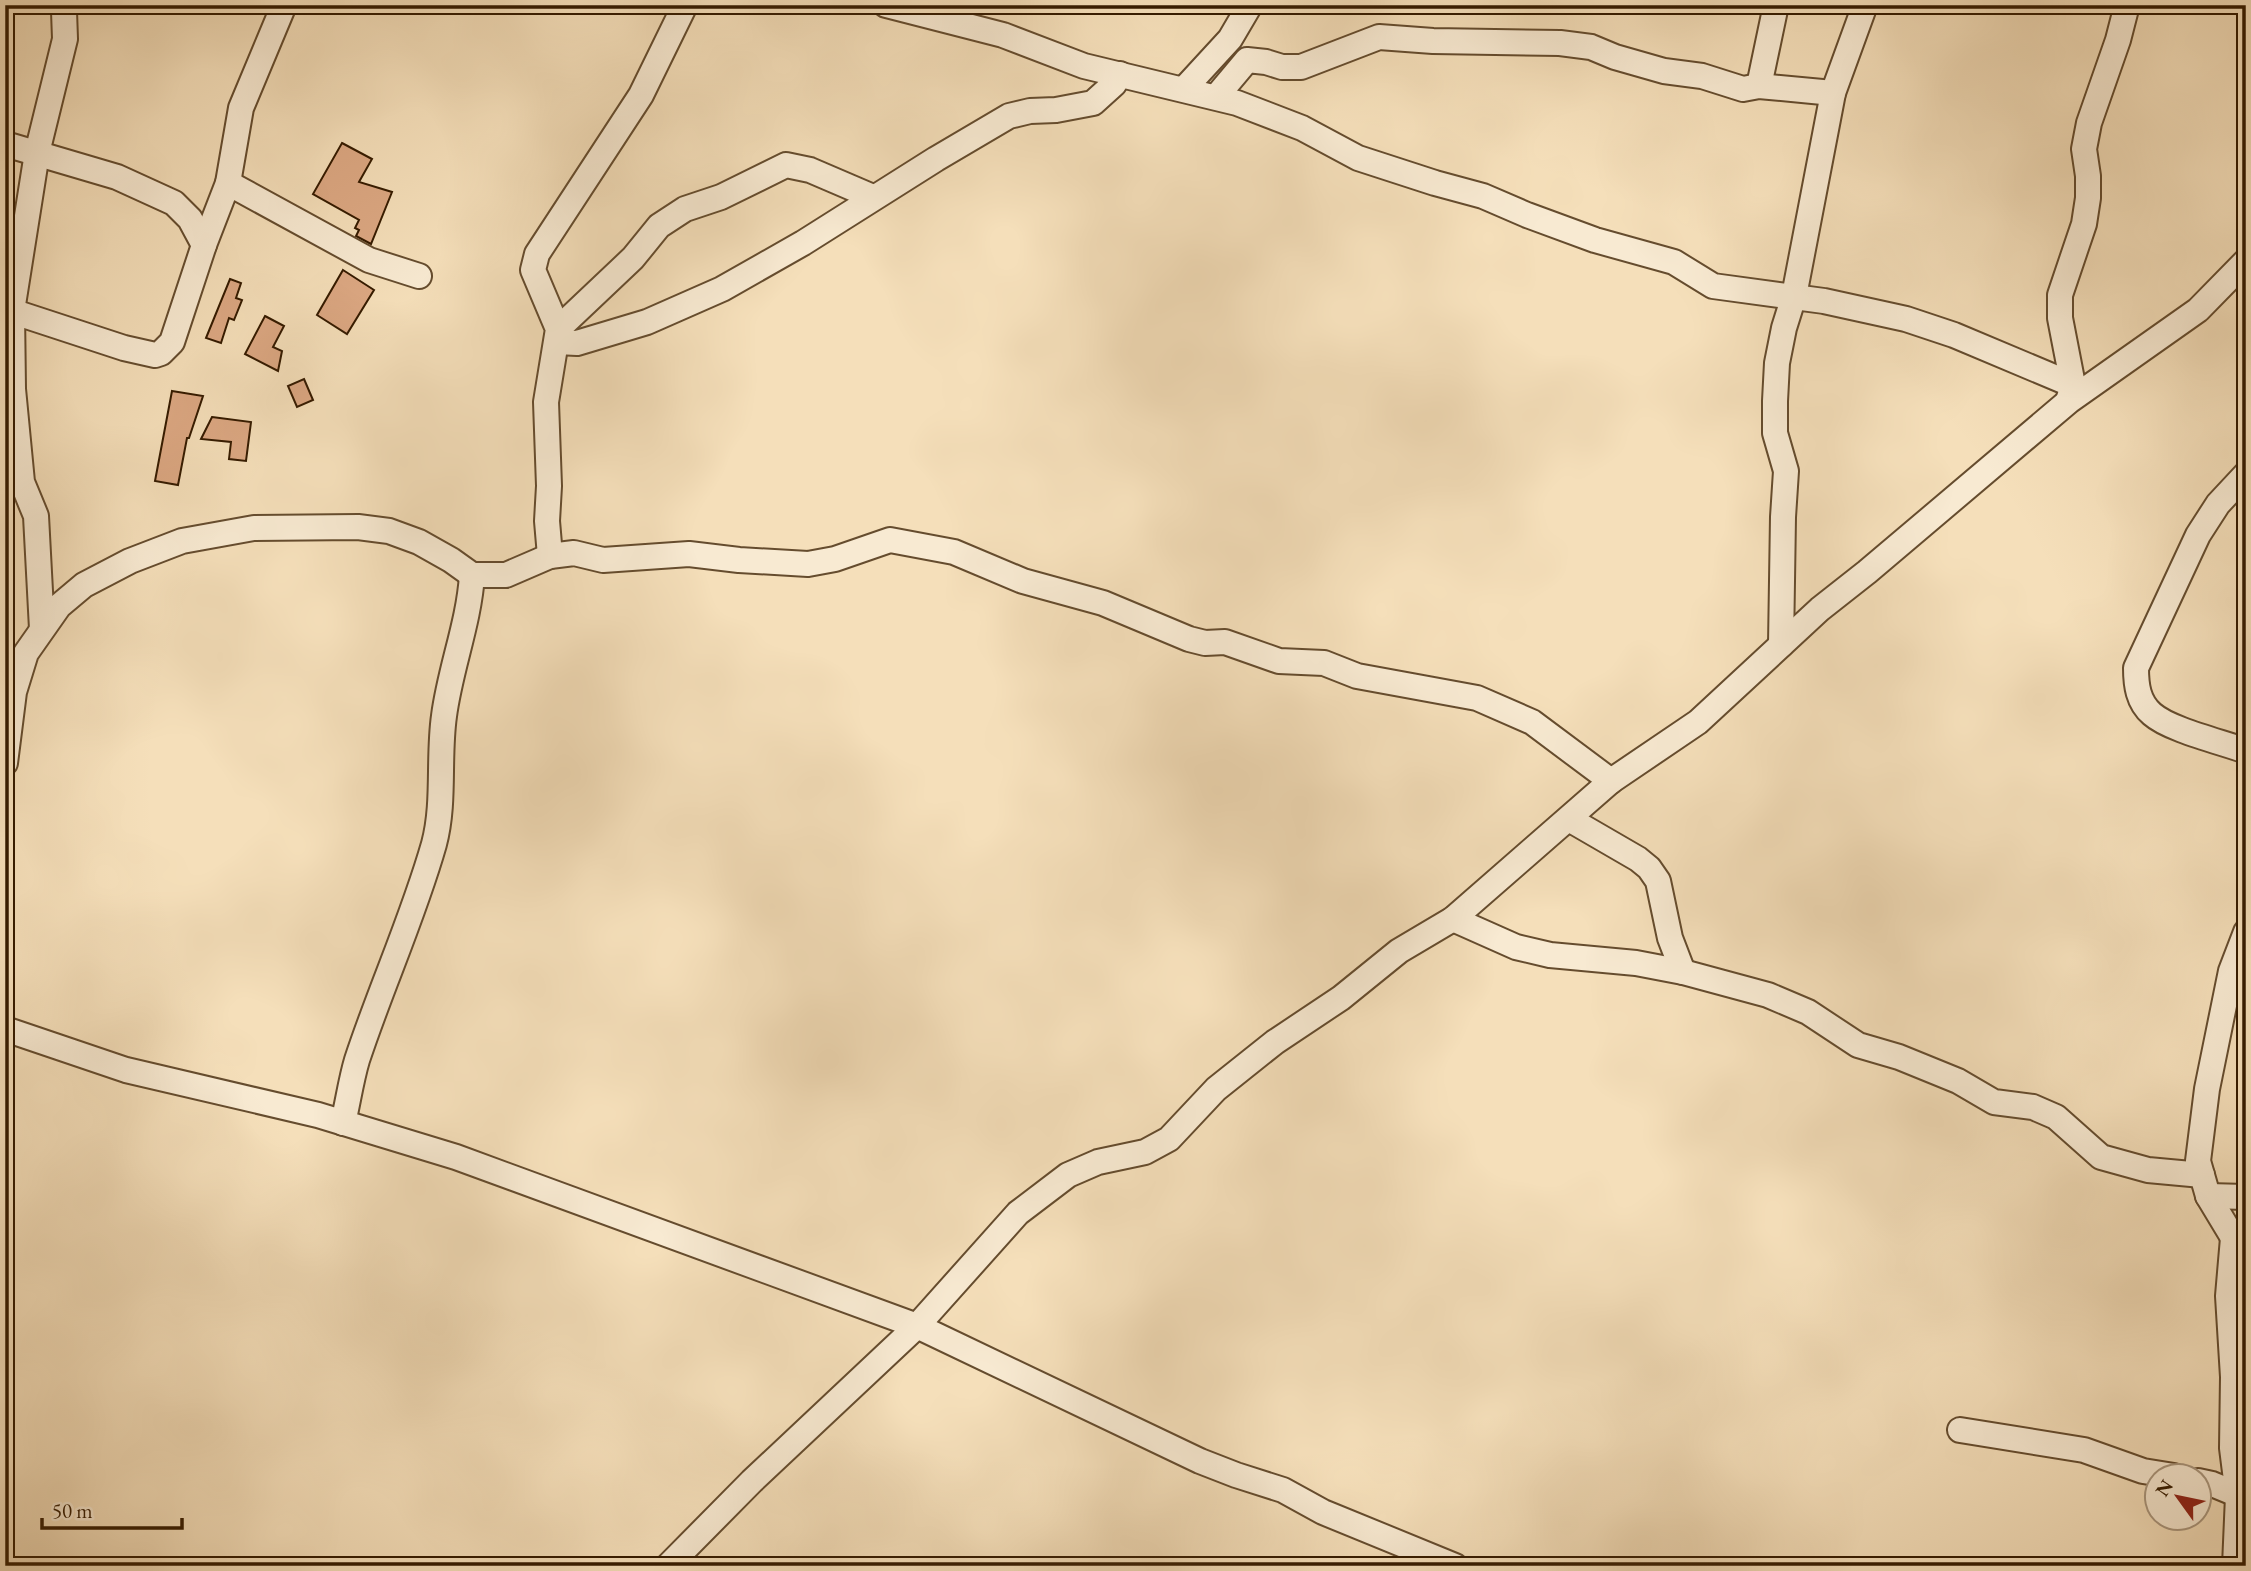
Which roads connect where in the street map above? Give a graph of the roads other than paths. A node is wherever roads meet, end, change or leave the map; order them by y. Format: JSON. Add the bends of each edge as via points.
{"nodes":[{"id":1,"x":61,"y":5,"type":"edge"},
{"id":2,"x":284,"y":5,"type":"edge"},
{"id":3,"x":685,"y":5,"type":"edge"},
{"id":4,"x":1250,"y":5,"type":"edge"},
{"id":5,"x":1776,"y":5,"type":"edge"},
{"id":6,"x":1865,"y":5,"type":"edge"},
{"id":7,"x":2127,"y":5,"type":"edge"},
{"id":8,"x":897,"y":6,"type":"edge"},
{"id":9,"x":1230,"y":38,"type":"junction"},
{"id":10,"x":1247,"y":60,"type":"junction"},
{"id":11,"x":1120,"y":74,"type":"junction"},
{"id":12,"x":1759,"y":86,"type":"junction"},
{"id":13,"x":1184,"y":89,"type":"junction"},
{"id":14,"x":1833,"y":93,"type":"junction"},
{"id":15,"x":1216,"y":97,"type":"junction"},
{"id":16,"x":5,"y":144,"type":"edge"},
{"id":17,"x":37,"y":153,"type":"junction"},
{"id":18,"x":228,"y":183,"type":"junction"},
{"id":19,"x":873,"y":197,"type":"junction"},
{"id":20,"x":204,"y":245,"type":"junction"},
{"id":21,"x":2246,"y":261,"type":"edge"},
{"id":22,"x":419,"y":276,"type":"dead end"},
{"id":23,"x":1794,"y":296,"type":"junction"},
{"id":24,"x":9,"y":310,"type":"edge"},
{"id":25,"x":558,"y":336,"type":"junction"},
{"id":26,"x":2071,"y":393,"type":"junction"},
{"id":27,"x":2246,"y":474,"type":"edge"},
{"id":28,"x":550,"y":556,"type":"junction"},
{"id":29,"x":472,"y":575,"type":"junction"},
{"id":30,"x":42,"y":629,"type":"junction"},
{"id":31,"x":1781,"y":645,"type":"junction"},
{"id":32,"x":2246,"y":751,"type":"edge"},
{"id":33,"x":5,"y":763,"type":"edge"},
{"id":34,"x":1611,"y":781,"type":"junction"},
{"id":35,"x":1569,"y":819,"type":"junction"},
{"id":36,"x":1453,"y":919,"type":"junction"},
{"id":37,"x":2243,"y":945,"type":"edge"},
{"id":38,"x":1683,"y":972,"type":"junction"},
{"id":39,"x":5,"y":1029,"type":"edge"},
{"id":40,"x":343,"y":1123,"type":"junction"},
{"id":41,"x":2205,"y":1185,"type":"junction"},
{"id":42,"x":2246,"y":1197,"type":"edge"},
{"id":43,"x":2239,"y":1249,"type":"edge"},
{"id":44,"x":918,"y":1326,"type":"junction"},
{"id":45,"x":1960,"y":1430,"type":"dead end"},
{"id":46,"x":2142,"y":1471,"type":"edge"},
{"id":47,"x":2212,"y":1484,"type":"edge"},
{"id":48,"x":2242,"y":1497,"type":"edge"},
{"id":49,"x":668,"y":1566,"type":"edge"},
{"id":50,"x":1455,"y":1566,"type":"edge"},
{"id":51,"x":2235,"y":1566,"type":"edge"}],
"edges":[{"from":1,"to":17,"type":"street","via":[[65,39]]},
{"from":2,"to":18,"type":"street","via":[[241,108]]},
{"from":3,"to":25,"type":"street","via":[[641,95],[537,254],[533,270]]},
{"from":4,"to":9,"type":"street"},
{"from":5,"to":12,"type":"street"},
{"from":6,"to":14,"type":"street"},
{"from":7,"to":26,"type":"street","via":[[2089,123],[2084,149],[2088,176],[2084,223],[2060,295]]},
{"from":8,"to":11,"type":"street"},
{"from":9,"to":10,"type":"street"},
{"from":9,"to":13,"type":"street"},
{"from":10,"to":12,"type":"street","via":[[1301,67],[1379,37],[1560,43],[1591,47],[1664,71],[1702,76],[1743,89]]},
{"from":10,"to":15,"type":"street"},
{"from":11,"to":13,"type":"street"},
{"from":11,"to":19,"type":"street","via":[[1093,103],[1009,116]]},
{"from":12,"to":14,"type":"street"},
{"from":13,"to":15,"type":"street"},
{"from":14,"to":23,"type":"street"},
{"from":15,"to":23,"type":"street","via":[[1302,128],[1358,158],[1483,195],[1595,240],[1674,262],[1713,286]]},
{"from":16,"to":17,"type":"street"},
{"from":17,"to":20,"type":"street","via":[[117,177],[174,203],[190,219]]},
{"from":17,"to":24,"type":"street"},
{"from":18,"to":20,"type":"street"},
{"from":18,"to":22,"type":"street","via":[[369,260]]},
{"from":19,"to":25,"type":"street","via":[[722,289],[647,322],[577,344]]},
{"from":19,"to":25,"type":"street","via":[[810,170],[786,166],[685,209],[659,226]]},
{"from":20,"to":24,"type":"street","via":[[172,341],[155,355]]},
{"from":21,"to":26,"type":"street","via":[[2198,310]]},
{"from":23,"to":26,"type":"street","via":[[1858,307],[1954,335]]},
{"from":23,"to":31,"type":"street","via":[[1777,363],[1774,401],[1775,433],[1786,471]]},
{"from":24,"to":30,"type":"street","via":[[22,482],[36,516]]},
{"from":25,"to":28,"type":"street","via":[[546,402]]},
{"from":26,"to":31,"type":"street"},
{"from":27,"to":32,"type":"street","via":[[2198,535],[2136,668],[2136,689],[2152,714]]},
{"from":28,"to":29,"type":"street","via":[[506,575]]},
{"from":28,"to":34,"type":"street","via":[[574,553],[603,560],[689,554],[808,564],[890,540],[954,552],[1023,581],[1103,603],[1189,639],[1225,642],[1279,661],[1324,663],[1357,676],[1478,698],[1532,722]]},
{"from":29,"to":30,"type":"street","via":[[419,542],[389,531],[254,528],[182,541],[130,561],[84,584]]},
{"from":29,"to":40,"type":"street","via":[[444,718],[435,841],[356,1063]]},
{"from":30,"to":33,"type":"street","via":[[26,653],[14,692]]},
{"from":31,"to":34,"type":"street","via":[[1698,722]]},
{"from":34,"to":35,"type":"street"},
{"from":35,"to":36,"type":"street"},
{"from":35,"to":38,"type":"street","via":[[1649,868],[1658,881],[1670,938]]},
{"from":36,"to":38,"type":"street","via":[[1516,947],[1550,955]]},
{"from":36,"to":44,"type":"street","via":[[1399,951],[1266,1050],[1216,1089],[1169,1139],[1145,1152],[1098,1161],[1048,1190],[1018,1213]]},
{"from":37,"to":41,"type":"street","via":[[2231,971],[2207,1089],[2198,1161]]},
{"from":38,"to":41,"type":"street","via":[[1768,995],[1808,1012],[1858,1045],[1958,1081],[1994,1102],[2033,1107],[2056,1117],[2101,1157]]},
{"from":39,"to":40,"type":"street","via":[[126,1070]]},
{"from":40,"to":44,"type":"street","via":[[456,1157]]},
{"from":41,"to":42,"type":"street"},
{"from":41,"to":43,"type":"street"},
{"from":43,"to":48,"type":"street","via":[[2228,1296],[2232,1448]]},
{"from":44,"to":49,"type":"street"},
{"from":44,"to":50,"type":"street","via":[[1200,1461],[1283,1490]]},
{"from":45,"to":46,"type":"street","via":[[2084,1450]]},
{"from":47,"to":48,"type":"street"},
{"from":48,"to":51,"type":"street"}]}
